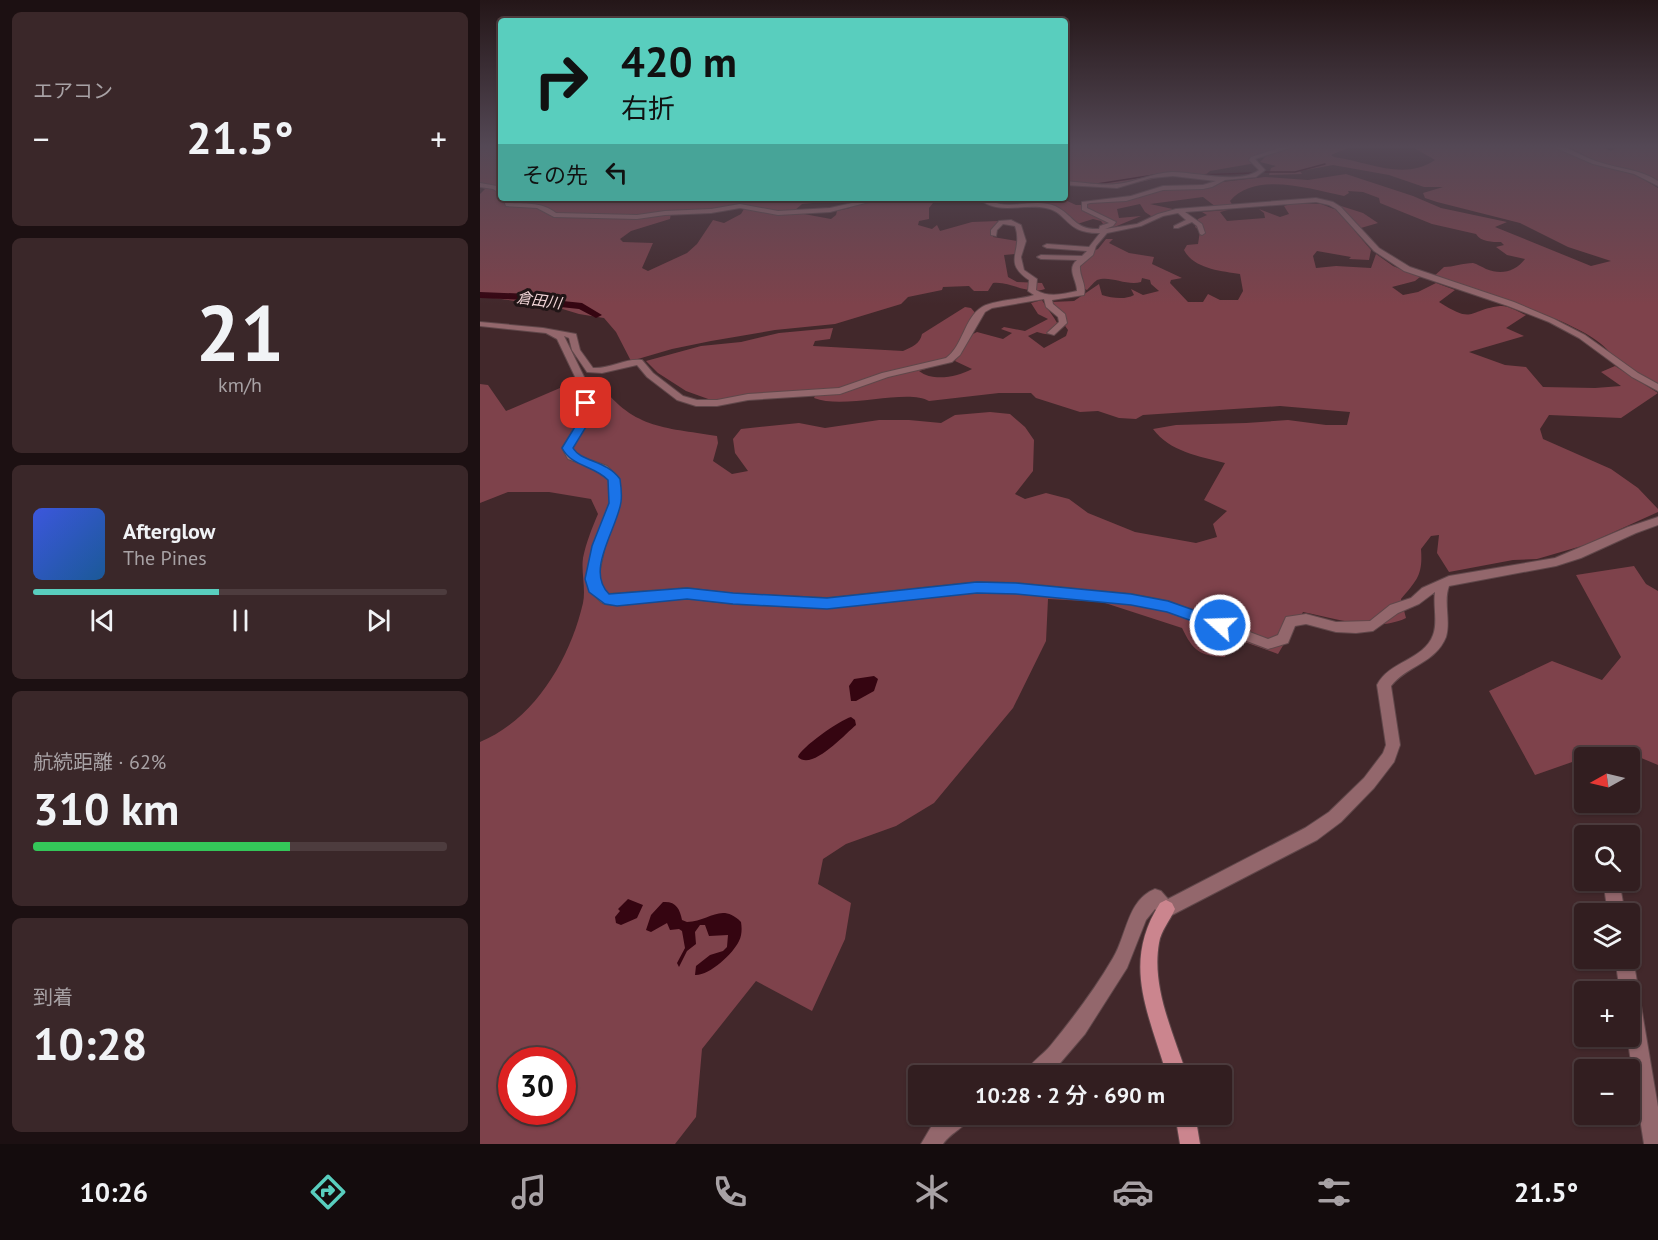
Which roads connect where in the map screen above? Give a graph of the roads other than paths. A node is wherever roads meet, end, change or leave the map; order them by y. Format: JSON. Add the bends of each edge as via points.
{"nodes":[{"id":1,"x":1099,"y":198,"type":"edge"},
{"id":2,"x":1111,"y":198,"type":"edge"},
{"id":3,"x":1130,"y":198,"type":"edge"},
{"id":4,"x":507,"y":201,"type":"edge"},
{"id":5,"x":869,"y":201,"type":"edge"},
{"id":6,"x":985,"y":201,"type":"edge"},
{"id":7,"x":1181,"y":212,"type":"junction"},
{"id":8,"x":1172,"y":213,"type":"junction"},
{"id":9,"x":1191,"y":218,"type":"junction"},
{"id":10,"x":1091,"y":231,"type":"junction"},
{"id":11,"x":1102,"y":231,"type":"junction"},
{"id":12,"x":1202,"y":233,"type":"dead end"},
{"id":13,"x":994,"y":235,"type":"dead end"},
{"id":14,"x":1047,"y":246,"type":"dead end"},
{"id":15,"x":1090,"y":249,"type":"junction"},
{"id":16,"x":1041,"y":257,"type":"dead end"},
{"id":17,"x":1083,"y":258,"type":"junction"},
{"id":18,"x":1044,"y":296,"type":"junction"},
{"id":19,"x":480,"y":324,"type":"edge"},
{"id":20,"x":550,"y":333,"type":"junction"},
{"id":21,"x":1051,"y":333,"type":"dead end"},
{"id":22,"x":1658,"y":388,"type":"edge"},
{"id":23,"x":1658,"y":521,"type":"edge"},
{"id":24,"x":1444,"y":584,"type":"junction"},
{"id":25,"x":1166,"y":909,"type":"junction"},
{"id":26,"x":1626,"y":969,"type":"edge"},
{"id":27,"x":1047,"y":1065,"type":"edge"},
{"id":28,"x":1174,"y":1065,"type":"edge"},
{"id":29,"x":946,"y":1125,"type":"edge"},
{"id":30,"x":1187,"y":1125,"type":"edge"},
{"id":31,"x":931,"y":1144,"type":"edge"},
{"id":32,"x":1191,"y":1144,"type":"edge"},
{"id":33,"x":1654,"y":1144,"type":"edge"}],
"edges":[{"from":1,"to":10,"type":"street","via":[[1084,202],[1084,209],[1113,222]]},
{"from":2,"to":3,"type":"street"},
{"from":4,"to":5,"type":"street","via":[[508,205],[545,208],[554,215],[623,217],[740,206],[778,213],[830,210]]},
{"from":6,"to":10,"type":"street","via":[[998,206],[1054,208],[1075,228]]},
{"from":7,"to":8,"type":"street"},
{"from":7,"to":9,"type":"street"},
{"from":7,"to":22,"type":"street","via":[[1300,199],[1333,204],[1373,246],[1407,269],[1563,326]]},
{"from":8,"to":9,"type":"street","via":[[1179,219],[1178,226]]},
{"from":8,"to":11,"type":"street","via":[[1138,225]]},
{"from":9,"to":12,"type":"street","via":[[1200,225]]},
{"from":10,"to":11,"type":"street"},
{"from":11,"to":15,"type":"street","via":[[1101,240]]},
{"from":13,"to":18,"type":"street","via":[[1000,222],[1018,225],[1023,240],[1017,257],[1021,270],[1033,279],[1032,291]]},
{"from":14,"to":15,"type":"street"},
{"from":15,"to":17,"type":"street"},
{"from":16,"to":17,"type":"street"},
{"from":17,"to":18,"type":"street","via":[[1075,268],[1081,294]]},
{"from":18,"to":20,"type":"street","via":[[982,310],[956,356],[949,360],[885,375],[840,391],[717,403],[680,398],[639,362],[590,370],[576,350],[573,336],[566,332]]},
{"from":18,"to":21,"type":"street","via":[[1062,316],[1063,323]]},
{"from":19,"to":20,"type":"street"},
{"from":20,"to":24,"type":"street","via":[[561,338],[570,362],[579,372],[586,400],[586,417],[567,448],[572,457],[603,468],[614,479],[615,503],[592,579],[594,588],[605,599],[687,593],[827,603],[977,587],[1016,588],[1168,606],[1268,644],[1283,639],[1291,621],[1306,619],[1336,627],[1373,626],[1394,609]]},
{"from":23,"to":24,"type":"street","via":[[1556,562],[1461,576]]},
{"from":24,"to":25,"type":"street","via":[[1438,639],[1425,655],[1392,675],[1384,685],[1393,745],[1389,757],[1369,783],[1335,817],[1311,834]]},
{"from":25,"to":27,"type":"street","via":[[1155,897],[1138,914],[1121,962],[1078,1027]]},
{"from":25,"to":28,"type":"street","via":[[1150,945],[1150,973],[1153,997]]},
{"from":26,"to":33,"type":"street"},
{"from":29,"to":31,"type":"street"},
{"from":30,"to":32,"type":"street"}]}
